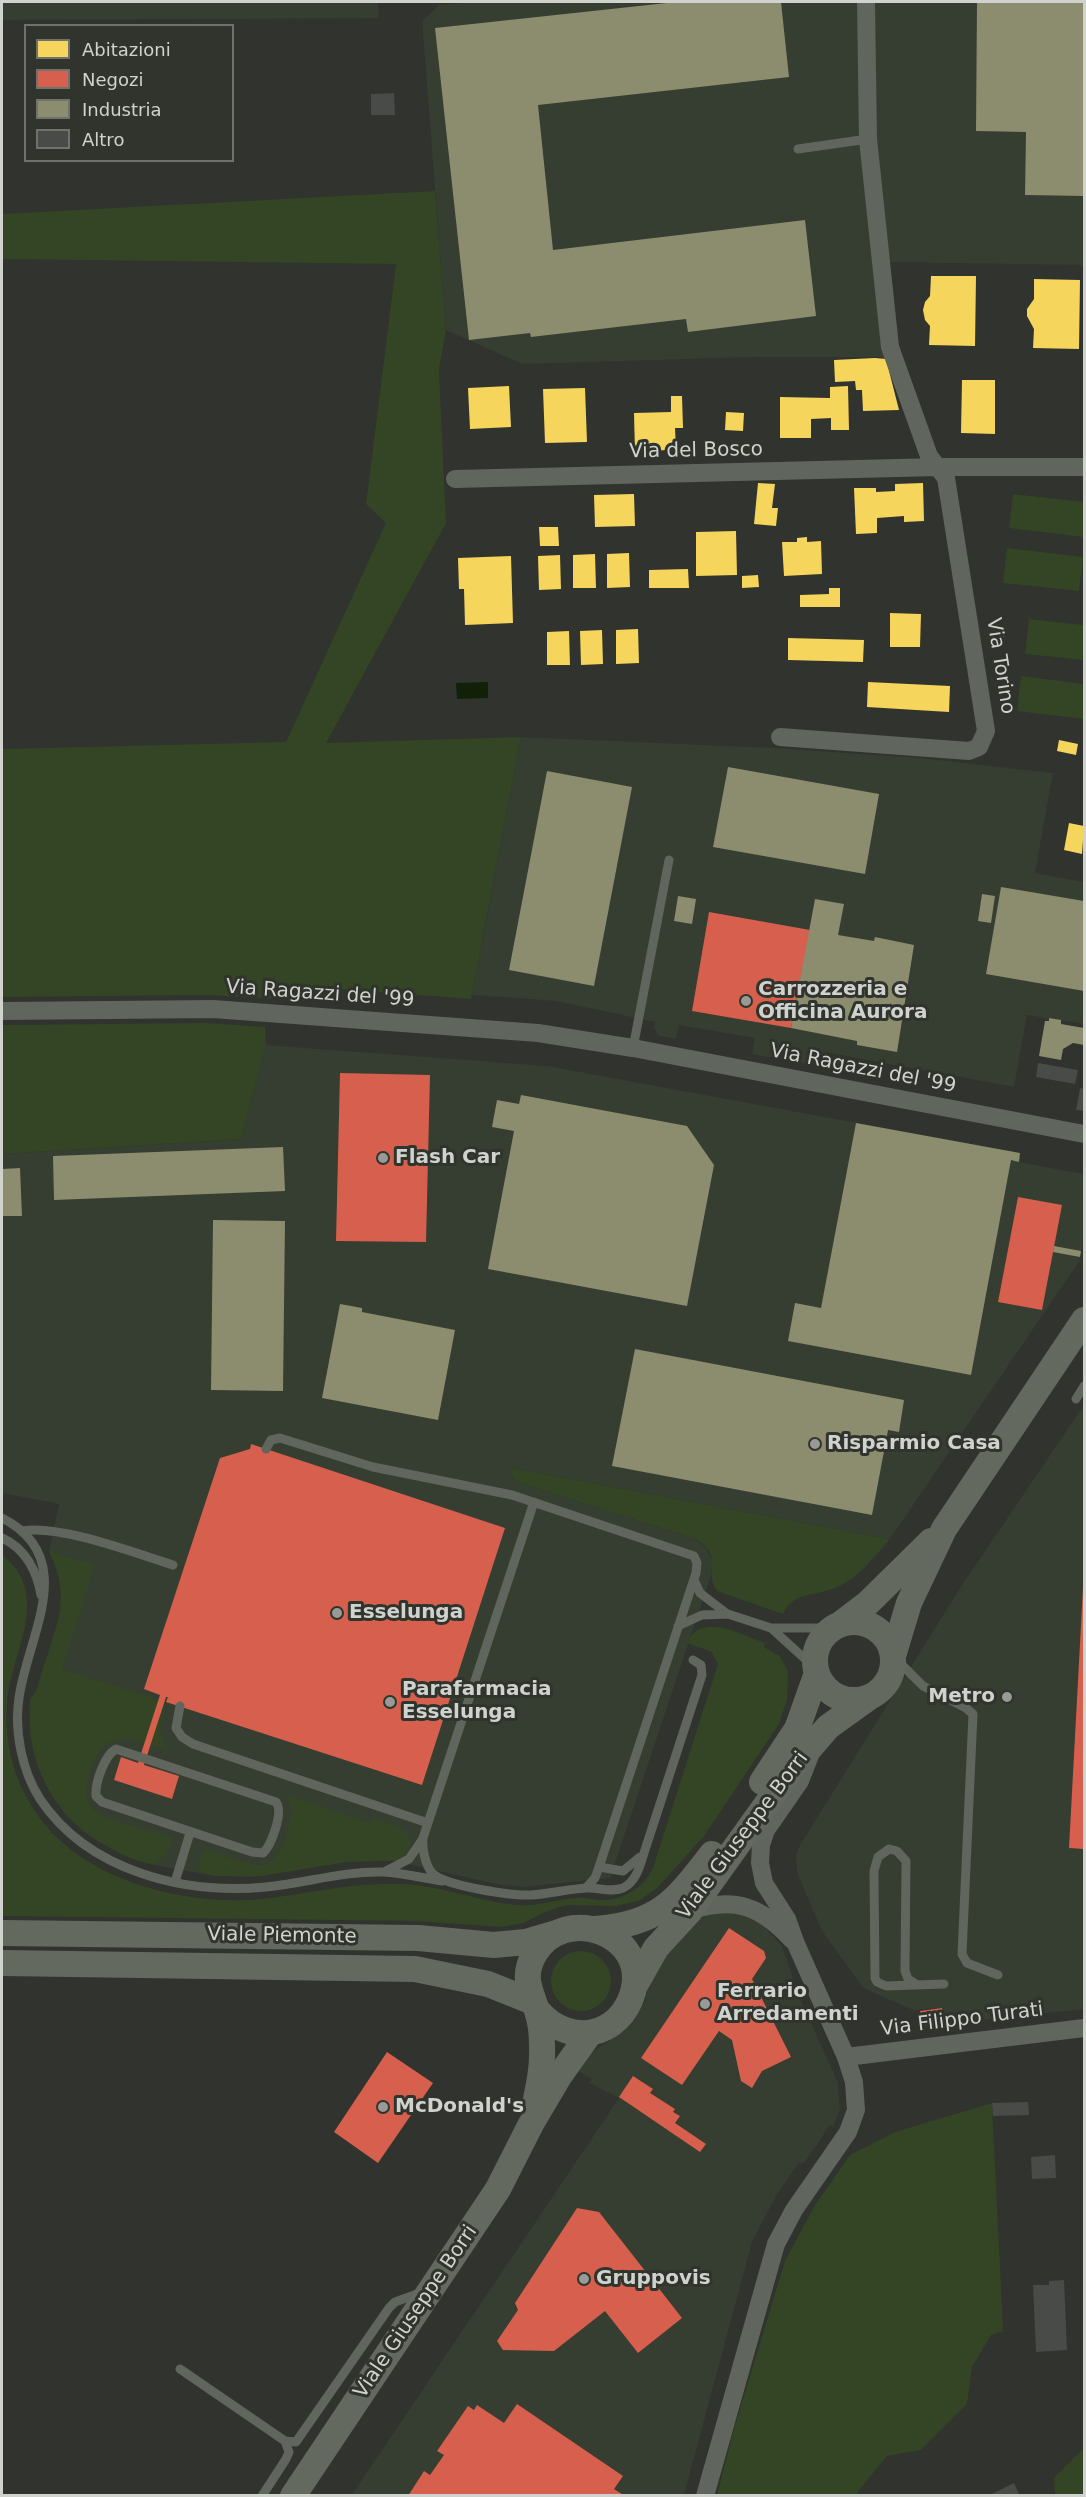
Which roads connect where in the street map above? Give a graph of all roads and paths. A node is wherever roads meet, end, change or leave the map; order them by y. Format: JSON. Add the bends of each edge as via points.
{"nodes":[{"id":1,"x":866,"y":2,"type":"edge"},
{"id":2,"x":868,"y":139,"type":"junction"},
{"id":3,"x":798,"y":149,"type":"dead end"},
{"id":4,"x":938,"y":467,"type":"junction"},
{"id":5,"x":1084,"y":467,"type":"edge"},
{"id":6,"x":455,"y":479,"type":"dead end"},
{"id":7,"x":780,"y":737,"type":"dead end"},
{"id":8,"x":669,"y":860,"type":"dead end"},
{"id":9,"x":2,"y":1011,"type":"edge"},
{"id":10,"x":633,"y":1048,"type":"junction"},
{"id":11,"x":1084,"y":1134,"type":"edge"},
{"id":12,"x":1084,"y":1320,"type":"edge"},
{"id":13,"x":1084,"y":1386,"type":"edge"},
{"id":14,"x":1076,"y":1399,"type":"dead end"},
{"id":15,"x":266,"y":1449,"type":"dead end"},
{"id":16,"x":534,"y":1502,"type":"junction"},
{"id":17,"x":2,"y":1518,"type":"edge"},
{"id":18,"x":944,"y":1529,"type":"junction"},
{"id":19,"x":22,"y":1531,"type":"junction"},
{"id":20,"x":2,"y":1538,"type":"edge"},
{"id":21,"x":173,"y":1565,"type":"dead end"},
{"id":22,"x":694,"y":1580,"type":"junction"},
{"id":23,"x":42,"y":1612,"type":"junction"},
{"id":24,"x":728,"y":1614,"type":"junction"},
{"id":25,"x":678,"y":1626,"type":"junction"},
{"id":26,"x":836,"y":1626,"type":"junction"},
{"id":27,"x":771,"y":1628,"type":"junction"},
{"id":28,"x":893,"y":1656,"type":"junction"},
{"id":29,"x":693,"y":1660,"type":"dead end"},
{"id":30,"x":816,"y":1671,"type":"junction"},
{"id":31,"x":867,"y":1699,"type":"junction"},
{"id":32,"x":180,"y":1706,"type":"dead end"},
{"id":33,"x":814,"y":1743,"type":"junction"},
{"id":34,"x":428,"y":1823,"type":"junction"},
{"id":35,"x":190,"y":1833,"type":"junction"},
{"id":36,"x":423,"y":1838,"type":"junction"},
{"id":37,"x":644,"y":1854,"type":"junction"},
{"id":38,"x":599,"y":1867,"type":"junction"},
{"id":39,"x":384,"y":1872,"type":"junction"},
{"id":40,"x":447,"y":1881,"type":"junction"},
{"id":41,"x":175,"y":1882,"type":"junction"},
{"id":42,"x":586,"y":1888,"type":"junction"},
{"id":43,"x":690,"y":1911,"type":"junction"},
{"id":44,"x":595,"y":1929,"type":"junction"},
{"id":45,"x":560,"y":1932,"type":"junction"},
{"id":46,"x":2,"y":1933,"type":"edge"},
{"id":47,"x":796,"y":1944,"type":"junction"},
{"id":48,"x":2,"y":1963,"type":"edge"},
{"id":49,"x":998,"y":1976,"type":"dead end"},
{"id":50,"x":916,"y":1984,"type":"junction"},
{"id":51,"x":944,"y":1984,"type":"dead end"},
{"id":52,"x":634,"y":1987,"type":"junction"},
{"id":53,"x":535,"y":2007,"type":"junction"},
{"id":54,"x":1084,"y":2028,"type":"edge"},
{"id":55,"x":590,"y":2033,"type":"junction"},
{"id":56,"x":846,"y":2057,"type":"junction"},
{"id":57,"x":531,"y":2124,"type":"junction"},
{"id":58,"x":433,"y":2289,"type":"junction"},
{"id":59,"x":180,"y":2369,"type":"dead end"},
{"id":60,"x":285,"y":2441,"type":"junction"},
{"id":61,"x":262,"y":2496,"type":"edge"},
{"id":62,"x":293,"y":2496,"type":"edge"},
{"id":63,"x":705,"y":2496,"type":"edge"}],
"edges":[{"from":1,"to":2,"type":"street"},
{"from":2,"to":3,"type":"lane"},
{"from":2,"to":4,"type":"street","via":[[890,347],[929,456]]},
{"from":4,"to":5,"type":"street","name":"Via del Bosco"},
{"from":4,"to":6,"type":"street","name":"Via del Bosco"},
{"from":4,"to":7,"type":"street","name":"Via Torino","via":[[946,478],[986,719],[982,744],[969,751]]},
{"from":8,"to":10,"type":"lane"},
{"from":9,"to":10,"type":"street","name":"Via Ragazzi del '99","via":[[259,1011],[514,1030]]},
{"from":10,"to":11,"type":"street","name":"Via Ragazzi del '99"},
{"from":12,"to":18,"type":"main road","name":"Viale Giuseppe Borri"},
{"from":13,"to":14,"type":"lane"},
{"from":15,"to":16,"type":"lane","via":[[271,1440],[279,1438],[362,1464]]},
{"from":16,"to":22,"type":"lane","via":[[688,1553],[697,1563]]},
{"from":16,"to":34,"type":"lane"},
{"from":17,"to":19,"type":"lane"},
{"from":18,"to":26,"type":"main road","name":"Viale Giuseppe Borri","via":[[868,1603]]},
{"from":18,"to":28,"type":"main road","name":"Viale Giuseppe Borri","via":[[909,1603]]},
{"from":19,"to":21,"type":"lane","via":[[43,1529]]},
{"from":19,"to":23,"type":"lane","via":[[32,1543],[43,1571]]},
{"from":20,"to":23,"type":"lane","via":[[14,1545],[30,1564],[39,1587]]},
{"from":22,"to":24,"type":"lane","via":[[700,1593]]},
{"from":22,"to":25,"type":"lane"},
{"from":23,"to":41,"type":"lane","via":[[18,1714],[24,1762],[38,1796],[60,1824],[89,1849],[132,1870]]},
{"from":24,"to":25,"type":"lane","via":[[702,1615]]},
{"from":24,"to":27,"type":"lane"},
{"from":25,"to":38,"type":"lane"},
{"from":26,"to":27,"type":"lane"},
{"from":26,"to":28,"type":"main road","via":[[859,1622],[870,1625],[887,1640]]},
{"from":26,"to":30,"type":"main road","name":"Viale Giuseppe Borri","via":[[816,1651]]},
{"from":27,"to":30,"type":"lane"},
{"from":28,"to":31,"type":"main road","name":"Viale Giuseppe Borri","via":[[888,1680],[877,1694]]},
{"from":28,"to":49,"type":"lane","via":[[928,1689],[973,1714],[962,1954],[967,1964]]},
{"from":29,"to":37,"type":"lane","via":[[701,1665],[702,1675]]},
{"from":30,"to":31,"type":"main road","via":[[832,1695],[845,1700]]},
{"from":30,"to":44,"type":"main road","name":"Viale Giuseppe Borri","via":[[805,1713],[794,1736],[691,1879],[652,1916]]},
{"from":31,"to":33,"type":"main road","name":"Viale Giuseppe Borri","via":[[836,1720]]},
{"from":32,"to":34,"type":"lane","via":[[176,1728],[193,1744]]},
{"from":33,"to":43,"type":"main road","name":"Viale Giuseppe Borri"},
{"from":33,"to":47,"type":"street","via":[[803,1776],[766,1830],[760,1855],[764,1883],[787,1919]]},
{"from":34,"to":36,"type":"lane"},
{"from":35,"to":35,"type":"lane","via":[[262,1853],[268,1847],[279,1806],[274,1801],[121,1749],[111,1752],[96,1790],[97,1798],[107,1805]]},
{"from":35,"to":41,"type":"lane"},
{"from":36,"to":39,"type":"lane","via":[[409,1859]]},
{"from":36,"to":40,"type":"lane","via":[[431,1871]]},
{"from":37,"to":38,"type":"lane","via":[[623,1871]]},
{"from":37,"to":42,"type":"lane","via":[[636,1875],[623,1888]]},
{"from":38,"to":42,"type":"lane"},
{"from":39,"to":40,"type":"lane"},
{"from":39,"to":41,"type":"lane","via":[[252,1888]]},
{"from":40,"to":42,"type":"lane","via":[[522,1895]]},
{"from":43,"to":47,"type":"street","via":[[717,1905],[745,1906],[767,1916]]},
{"from":43,"to":52,"type":"main road","name":"Viale Giuseppe Borri","via":[[656,1948]]},
{"from":44,"to":45,"type":"main road","name":"Viale Giuseppe Borri","via":[[577,1927]]},
{"from":44,"to":52,"type":"main road","via":[[609,1934],[629,1956]]},
{"from":45,"to":46,"type":"main road","name":"Viale Piemonte","via":[[526,1942],[494,1945],[418,1938]]},
{"from":45,"to":53,"type":"main road","name":"Viale Giuseppe Borri","via":[[545,1941],[529,1970],[528,1986]]},
{"from":47,"to":56,"type":"street"},
{"from":48,"to":53,"type":"main road","name":"Viale Piemonte","via":[[415,1969],[488,1984]]},
{"from":50,"to":50,"type":"lane","via":[[905,1971],[906,1861],[889,1849],[878,1857],[874,1871],[874,1975],[877,1982],[886,1986]]},
{"from":50,"to":51,"type":"lane"},
{"from":52,"to":55,"type":"main road","name":"Viale Giuseppe Borri","via":[[630,2004],[620,2018]]},
{"from":53,"to":55,"type":"main road","via":[[558,2029]]},
{"from":53,"to":57,"type":"main road","name":"Viale Giuseppe Borri","via":[[542,2062]]},
{"from":54,"to":56,"type":"street","name":"Via Filippo Turati"},
{"from":55,"to":57,"type":"main road","name":"Viale Giuseppe Borri"},
{"from":56,"to":63,"type":"street","via":[[856,2098],[853,2121],[794,2210],[772,2254]]},
{"from":57,"to":58,"type":"main road","name":"Viale Giuseppe Borri","via":[[498,2189]]},
{"from":58,"to":60,"type":"lane","via":[[392,2305],[301,2438],[294,2443]]},
{"from":58,"to":62,"type":"main road","name":"Viale Giuseppe Borri"},
{"from":59,"to":60,"type":"lane"},
{"from":60,"to":61,"type":"lane","via":[[288,2454]]}]}
